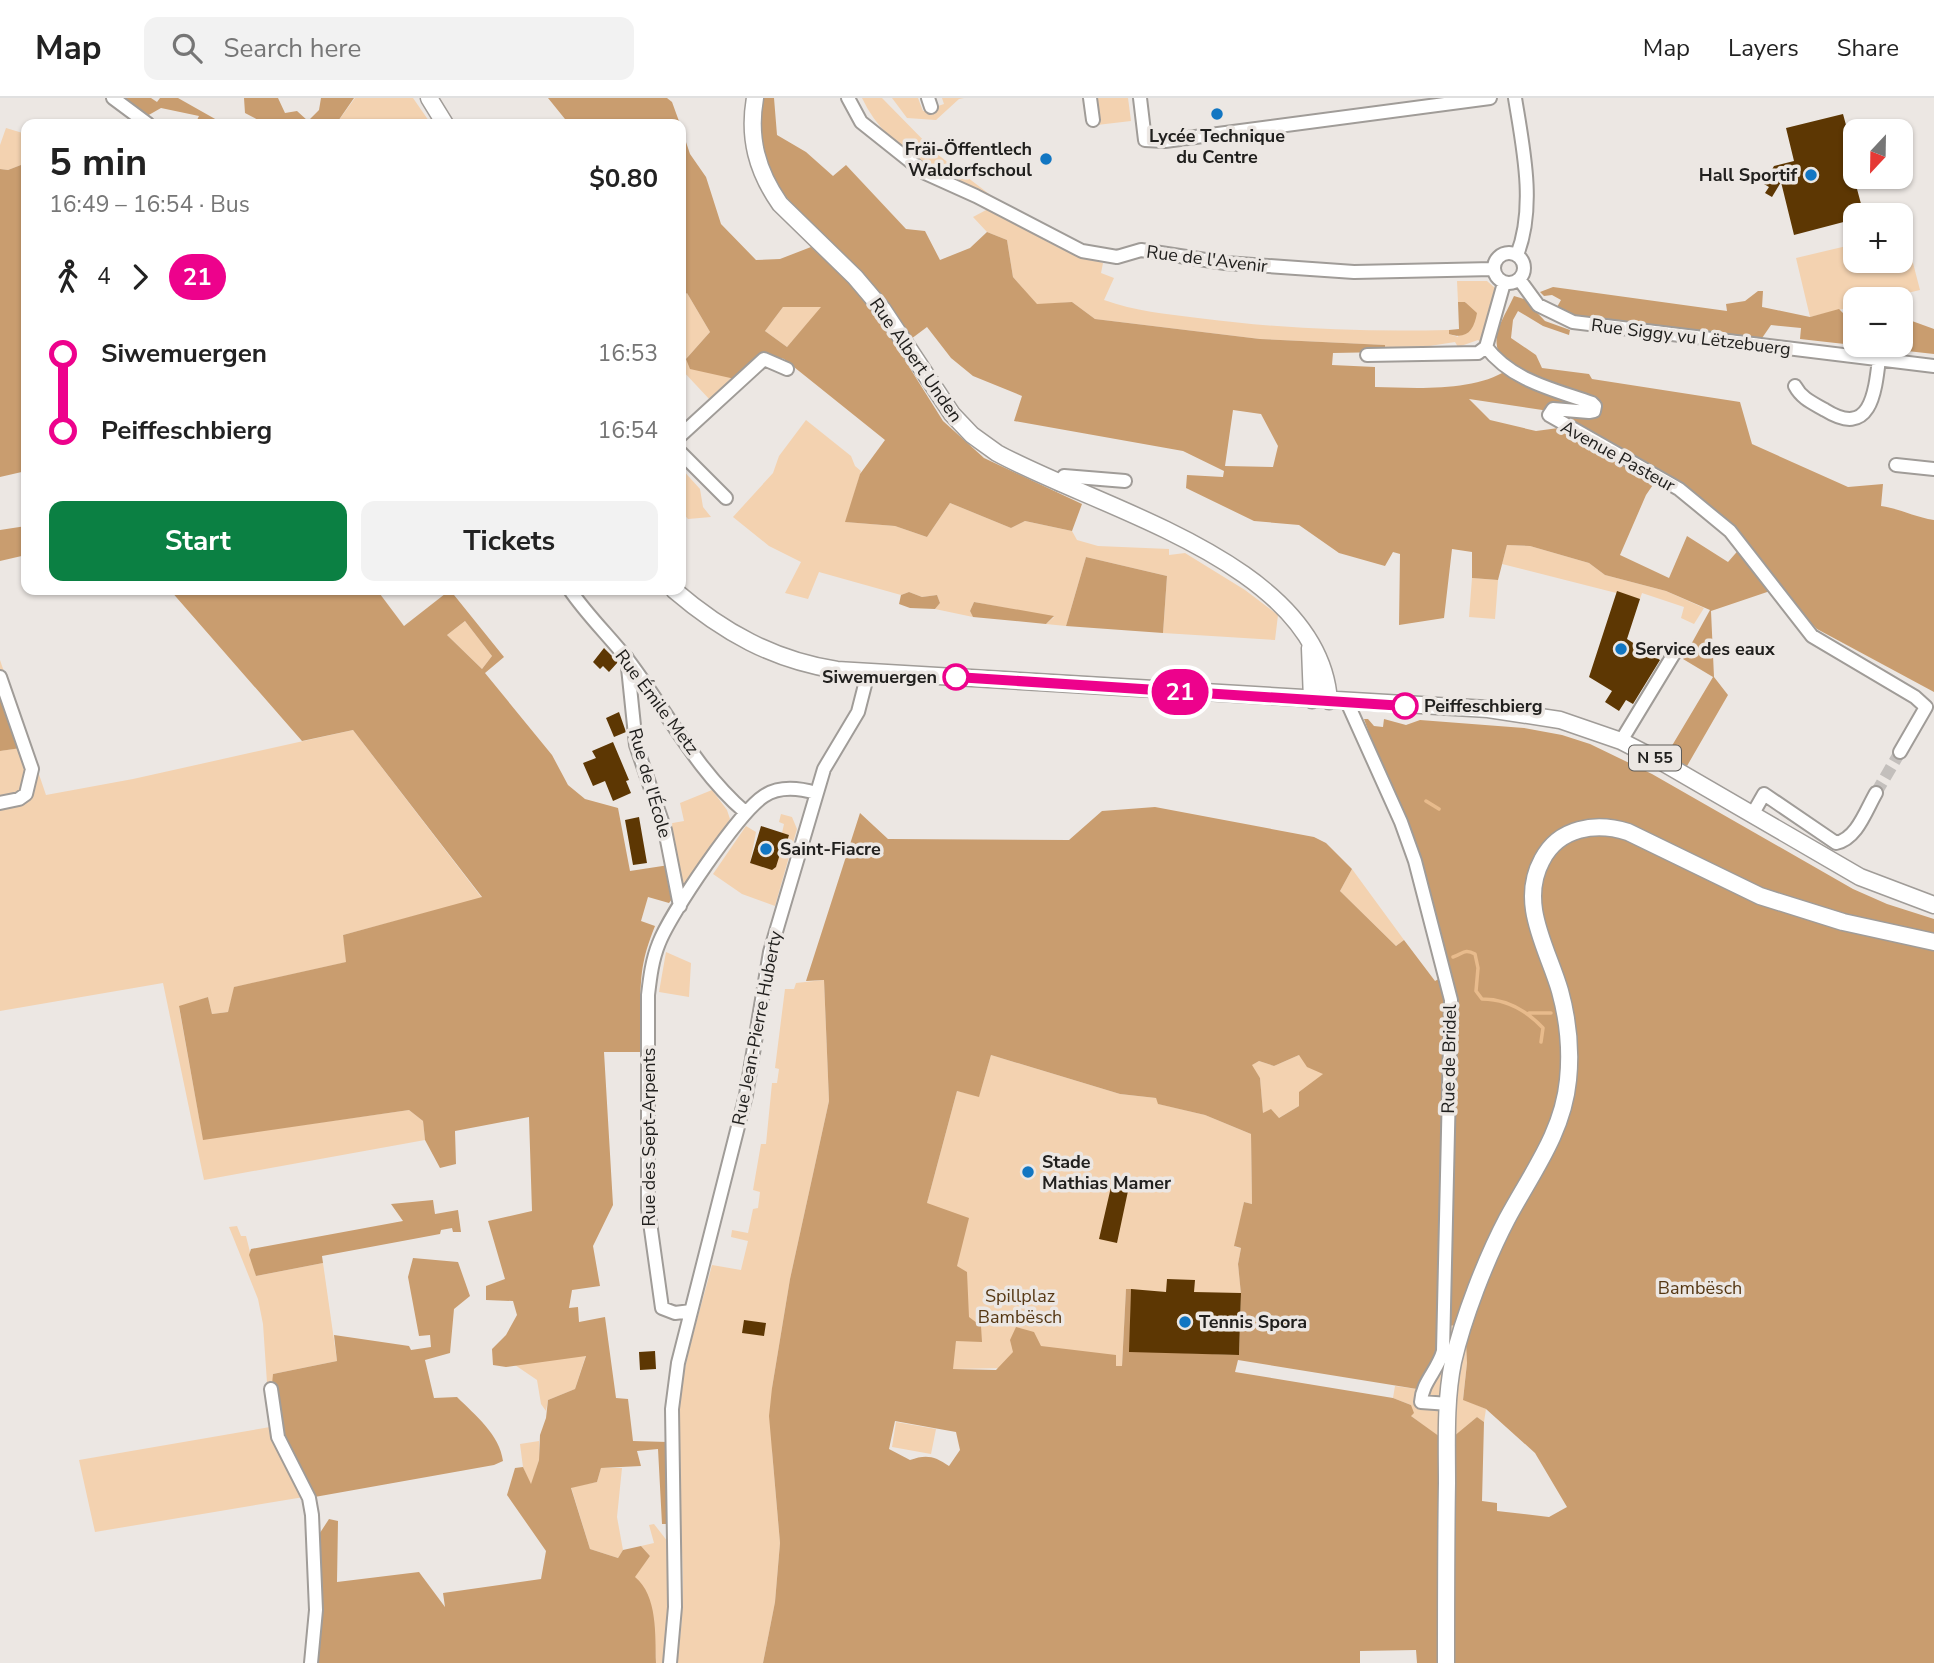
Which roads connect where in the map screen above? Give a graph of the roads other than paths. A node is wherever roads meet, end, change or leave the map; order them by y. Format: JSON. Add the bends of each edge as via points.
{"nodes":[{"id":1,"x":113,"y":98,"type":"edge"},
{"id":2,"x":429,"y":98,"type":"edge"},
{"id":3,"x":755,"y":98,"type":"edge"},
{"id":4,"x":848,"y":98,"type":"edge"},
{"id":5,"x":1090,"y":98,"type":"edge"},
{"id":6,"x":1140,"y":98,"type":"edge"},
{"id":7,"x":1490,"y":98,"type":"edge"},
{"id":8,"x":1515,"y":98,"type":"edge"},
{"id":9,"x":141,"y":119,"type":"edge"},
{"id":10,"x":442,"y":119,"type":"edge"},
{"id":11,"x":1093,"y":120,"type":"dead end"},
{"id":12,"x":1517,"y":255,"type":"junction"},
{"id":13,"x":1493,"y":269,"type":"junction"},
{"id":14,"x":1519,"y":279,"type":"junction"},
{"id":15,"x":1504,"y":283,"type":"junction"},
{"id":16,"x":1486,"y":347,"type":"junction"},
{"id":17,"x":1367,"y":355,"type":"dead end"},
{"id":18,"x":1879,"y":359,"type":"junction"},
{"id":19,"x":1934,"y":366,"type":"edge"},
{"id":20,"x":788,"y":369,"type":"dead end"},
{"id":21,"x":1795,"y":386,"type":"dead end"},
{"id":22,"x":686,"y":430,"type":"edge"},
{"id":23,"x":686,"y":458,"type":"edge"},
{"id":24,"x":1896,"y":465,"type":"dead end"},
{"id":25,"x":1934,"y":469,"type":"edge"},
{"id":26,"x":1125,"y":481,"type":"dead end"},
{"id":27,"x":1059,"y":484,"type":"junction"},
{"id":28,"x":726,"y":498,"type":"dead end"},
{"id":29,"x":573,"y":595,"type":"edge"},
{"id":30,"x":680,"y":595,"type":"edge"},
{"id":31,"x":1308,"y":639,"type":"junction"},
{"id":32,"x":1675,"y":652,"type":"dead end"},
{"id":33,"x":626,"y":658,"type":"junction"},
{"id":34,"x":868,"y":673,"type":"junction"},
{"id":35,"x":0,"y":677,"type":"edge"},
{"id":36,"x":1312,"y":700,"type":"junction"},
{"id":37,"x":1329,"y":701,"type":"junction"},
{"id":38,"x":1347,"y":702,"type":"junction"},
{"id":39,"x":1620,"y":741,"type":"junction"},
{"id":40,"x":1900,"y":752,"type":"tunnel mouth"},
{"id":41,"x":816,"y":793,"type":"junction"},
{"id":42,"x":1876,"y":793,"type":"tunnel mouth"},
{"id":43,"x":0,"y":803,"type":"edge"},
{"id":44,"x":745,"y":812,"type":"junction"},
{"id":45,"x":1752,"y":814,"type":"junction"},
{"id":46,"x":1934,"y":905,"type":"edge"},
{"id":47,"x":680,"y":906,"type":"junction"},
{"id":48,"x":1934,"y":942,"type":"edge"},
{"id":49,"x":691,"y":1311,"type":"junction"},
{"id":50,"x":271,"y":1389,"type":"dead end"},
{"id":51,"x":1449,"y":1404,"type":"junction"},
{"id":52,"x":311,"y":1663,"type":"edge"},
{"id":53,"x":670,"y":1663,"type":"edge"},
{"id":54,"x":1446,"y":1663,"type":"edge"}],
"edges":[{"from":1,"to":9,"type":"street"},
{"from":2,"to":10,"type":"main road"},
{"from":3,"to":27,"type":"main road","name":"Rue Albert Unden","via":[[752,139],[756,156],[780,204],[884,310],[937,394],[972,435]]},
{"from":4,"to":13,"type":"street","name":"Rue de l'Avenir","via":[[861,122],[925,173],[1082,251],[1117,257],[1141,250],[1225,263],[1354,272]]},
{"from":5,"to":11,"type":"street"},
{"from":6,"to":7,"type":"street","via":[[1145,140],[1164,141]]},
{"from":8,"to":12,"type":"street","via":[[1526,187],[1524,238]]},
{"from":12,"to":13,"type":"street","via":[[1500,255]]},
{"from":12,"to":14,"type":"street","via":[[1524,270]]},
{"from":13,"to":15,"type":"street"},
{"from":14,"to":15,"type":"street"},
{"from":14,"to":18,"type":"street","name":"Rue Siggy vu Lëtzebuerg","via":[[1538,305],[1573,323]]},
{"from":15,"to":16,"type":"street"},
{"from":16,"to":17,"type":"street","via":[[1478,353]]},
{"from":16,"to":40,"type":"street","name":"Avenue Pasteur","via":[[1507,370],[1525,380],[1592,403],[1594,411],[1553,409],[1549,415],[1679,489],[1730,531],[1812,636],[1926,707]]},
{"from":18,"to":19,"type":"street","name":"Rue Siggy vu Lëtzebuerg"},
{"from":18,"to":21,"type":"street","via":[[1872,402],[1849,421],[1800,396]]},
{"from":20,"to":22,"type":"street","via":[[764,359]]},
{"from":23,"to":28,"type":"street"},
{"from":24,"to":25,"type":"street"},
{"from":26,"to":27,"type":"street","via":[[1064,477]]},
{"from":27,"to":31,"type":"main road","name":"Rue Albert Unden","via":[[1185,540],[1237,570],[1284,608]]},
{"from":29,"to":33,"type":"street","name":"Rue Émile Metz"},
{"from":30,"to":34,"type":"main road","number":"N 55","via":[[726,631],[766,652],[815,667]]},
{"from":31,"to":36,"type":"main road"},
{"from":31,"to":37,"type":"main road","name":"Rue Albert Unden","via":[[1325,669]]},
{"from":32,"to":39,"type":"street"},
{"from":33,"to":44,"type":"street","name":"Rue Émile Metz","via":[[722,790]]},
{"from":33,"to":47,"type":"street","name":"Rue de l'École","via":[[636,745],[665,830]]},
{"from":34,"to":36,"type":"main road","number":"N 55"},
{"from":34,"to":41,"type":"street","name":"Rue Jean-Pierre Huberty","via":[[858,712],[824,769]]},
{"from":35,"to":43,"type":"street","via":[[32,769],[26,794]]},
{"from":36,"to":37,"type":"main road","number":"N 55"},
{"from":37,"to":38,"type":"main road","number":"N 55"},
{"from":38,"to":39,"type":"main road","number":"N 55","via":[[1525,714],[1581,726]]},
{"from":38,"to":51,"type":"street","name":"Rue de Bridel","via":[[1415,861],[1451,1000],[1443,1352],[1422,1391],[1421,1402]]},
{"from":39,"to":45,"type":"main road","number":"N 55"},
{"from":41,"to":44,"type":"street","name":"Rue des Sept-Arpents","via":[[785,789],[766,794]]},
{"from":41,"to":49,"type":"street","name":"Rue Jean-Pierre Huberty","via":[[770,952],[746,1095]]},
{"from":42,"to":45,"type":"street","via":[[1852,834],[1836,843],[1764,794]]},
{"from":44,"to":47,"type":"street","name":"Rue des Sept-Arpents"},
{"from":45,"to":46,"type":"main road","number":"N 55","via":[[1860,877]]},
{"from":47,"to":49,"type":"street","name":"Rue des Sept-Arpents","via":[[650,970],[647,1196],[662,1308],[675,1313]]},
{"from":48,"to":51,"type":"main road","via":[[1856,926],[1760,896],[1610,827],[1591,826],[1553,844],[1542,859],[1532,899],[1560,991],[1570,1045],[1562,1114],[1480,1281],[1453,1362]]},
{"from":49,"to":53,"type":"street","via":[[672,1409],[675,1607]]},
{"from":50,"to":52,"type":"street","via":[[278,1437],[309,1498],[312,1515],[316,1610]]},
{"from":51,"to":54,"type":"main road"}]}
